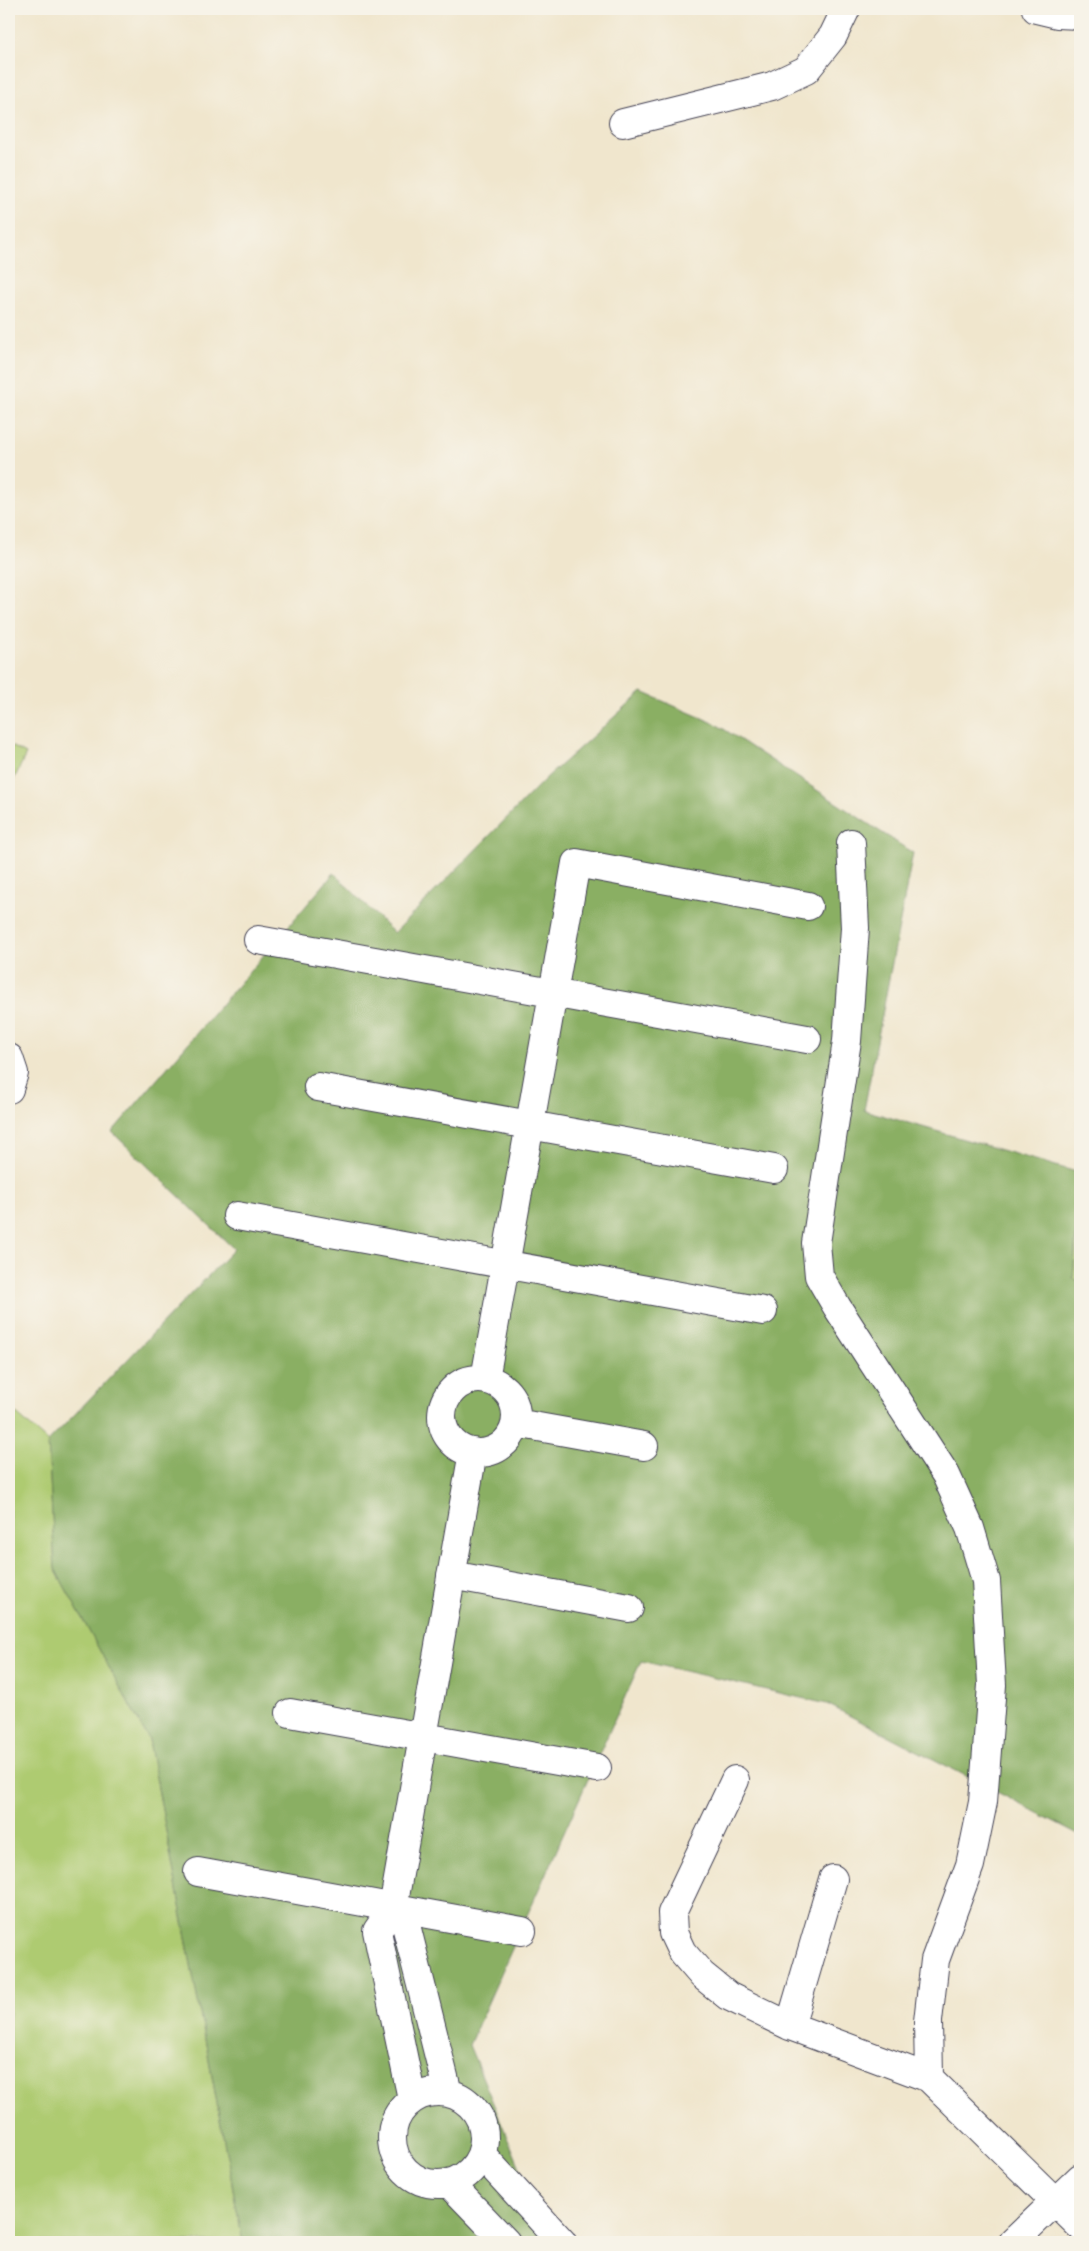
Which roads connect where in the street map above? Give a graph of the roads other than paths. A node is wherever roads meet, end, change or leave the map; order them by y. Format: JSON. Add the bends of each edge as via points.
{"nodes":[{"id":1,"x":846,"y":9,"type":"edge"},
{"id":2,"x":1036,"y":9,"type":"edge"},
{"id":3,"x":1080,"y":15,"type":"edge"},
{"id":4,"x":623,"y":124,"type":"dead end"},
{"id":5,"x":851,"y":843,"type":"dead end"},
{"id":6,"x":808,"y":906,"type":"dead end"},
{"id":7,"x":258,"y":940,"type":"dead end"},
{"id":8,"x":553,"y":993,"type":"junction"},
{"id":9,"x":807,"y":1039,"type":"dead end"},
{"id":10,"x":9,"y":1058,"type":"edge"},
{"id":11,"x":318,"y":1087,"type":"dead end"},
{"id":12,"x":9,"y":1089,"type":"edge"},
{"id":13,"x":530,"y":1125,"type":"junction"},
{"id":14,"x":774,"y":1169,"type":"dead end"},
{"id":15,"x":237,"y":1216,"type":"dead end"},
{"id":16,"x":505,"y":1265,"type":"junction"},
{"id":17,"x":763,"y":1311,"type":"dead end"},
{"id":18,"x":485,"y":1379,"type":"junction"},
{"id":19,"x":516,"y":1423,"type":"junction"},
{"id":20,"x":644,"y":1446,"type":"dead end"},
{"id":21,"x":473,"y":1452,"type":"junction"},
{"id":22,"x":451,"y":1576,"type":"junction"},
{"id":23,"x":629,"y":1608,"type":"dead end"},
{"id":24,"x":290,"y":1713,"type":"dead end"},
{"id":25,"x":423,"y":1737,"type":"junction"},
{"id":26,"x":598,"y":1768,"type":"dead end"},
{"id":27,"x":735,"y":1780,"type":"dead end"},
{"id":28,"x":198,"y":1872,"type":"dead end"},
{"id":29,"x":832,"y":1879,"type":"dead end"},
{"id":30,"x":393,"y":1908,"type":"junction"},
{"id":31,"x":522,"y":1931,"type":"dead end"},
{"id":32,"x":790,"y":2026,"type":"junction"},
{"id":33,"x":928,"y":2078,"type":"junction"},
{"id":34,"x":448,"y":2093,"type":"junction"},
{"id":35,"x":412,"y":2099,"type":"junction"},
{"id":36,"x":482,"y":2155,"type":"junction"},
{"id":37,"x":1080,"y":2178,"type":"edge"},
{"id":38,"x":450,"y":2184,"type":"junction"},
{"id":39,"x":1054,"y":2202,"type":"junction"},
{"id":40,"x":1080,"y":2226,"type":"edge"},
{"id":41,"x":506,"y":2242,"type":"edge"},
{"id":42,"x":562,"y":2242,"type":"edge"},
{"id":43,"x":1013,"y":2242,"type":"edge"}],
"edges":[{"from":1,"to":4,"type":"street","via":[[832,36],[806,70],[772,86]]},
{"from":2,"to":3,"type":"street"},
{"from":5,"to":33,"type":"street","via":[[855,928],[847,1041],[816,1243],[820,1276],[946,1474],[970,1528],[986,1580],[989,1616],[992,1685],[983,1802],[970,1865],[935,1960],[928,2021]]},
{"from":6,"to":8,"type":"street","via":[[576,863]]},
{"from":7,"to":8,"type":"street"},
{"from":8,"to":9,"type":"street"},
{"from":8,"to":13,"type":"street"},
{"from":10,"to":12,"type":"street","via":[[14,1073]]},
{"from":11,"to":13,"type":"street"},
{"from":13,"to":14,"type":"street"},
{"from":13,"to":16,"type":"street"},
{"from":15,"to":16,"type":"street"},
{"from":16,"to":17,"type":"street"},
{"from":16,"to":18,"type":"street"},
{"from":18,"to":19,"type":"street","via":[[506,1390],[516,1411]]},
{"from":18,"to":21,"type":"street","via":[[474,1379],[458,1386],[446,1398],[443,1409],[446,1432],[462,1449]]},
{"from":19,"to":20,"type":"street"},
{"from":19,"to":21,"type":"street","via":[[512,1434],[496,1449],[485,1453]]},
{"from":21,"to":22,"type":"street"},
{"from":22,"to":23,"type":"street"},
{"from":22,"to":25,"type":"street"},
{"from":24,"to":25,"type":"street"},
{"from":25,"to":26,"type":"street"},
{"from":25,"to":30,"type":"street"},
{"from":27,"to":32,"type":"street","via":[[672,1913],[673,1933],[682,1952],[702,1975],[728,1996]]},
{"from":28,"to":30,"type":"street"},
{"from":29,"to":32,"type":"street"},
{"from":30,"to":31,"type":"street"},
{"from":30,"to":34,"type":"street","via":[[406,1925]]},
{"from":30,"to":35,"type":"street","via":[[377,1931]]},
{"from":32,"to":33,"type":"street"},
{"from":33,"to":39,"type":"street"},
{"from":34,"to":35,"type":"street","via":[[435,2092]]},
{"from":34,"to":36,"type":"street","via":[[471,2105],[479,2116],[484,2128]]},
{"from":35,"to":38,"type":"street","via":[[394,2122],[391,2135],[399,2164],[421,2182]]},
{"from":36,"to":38,"type":"street","via":[[464,2178]]},
{"from":36,"to":42,"type":"street"},
{"from":37,"to":39,"type":"street"},
{"from":38,"to":41,"type":"street"},
{"from":39,"to":40,"type":"street"},
{"from":39,"to":43,"type":"street"}]}
